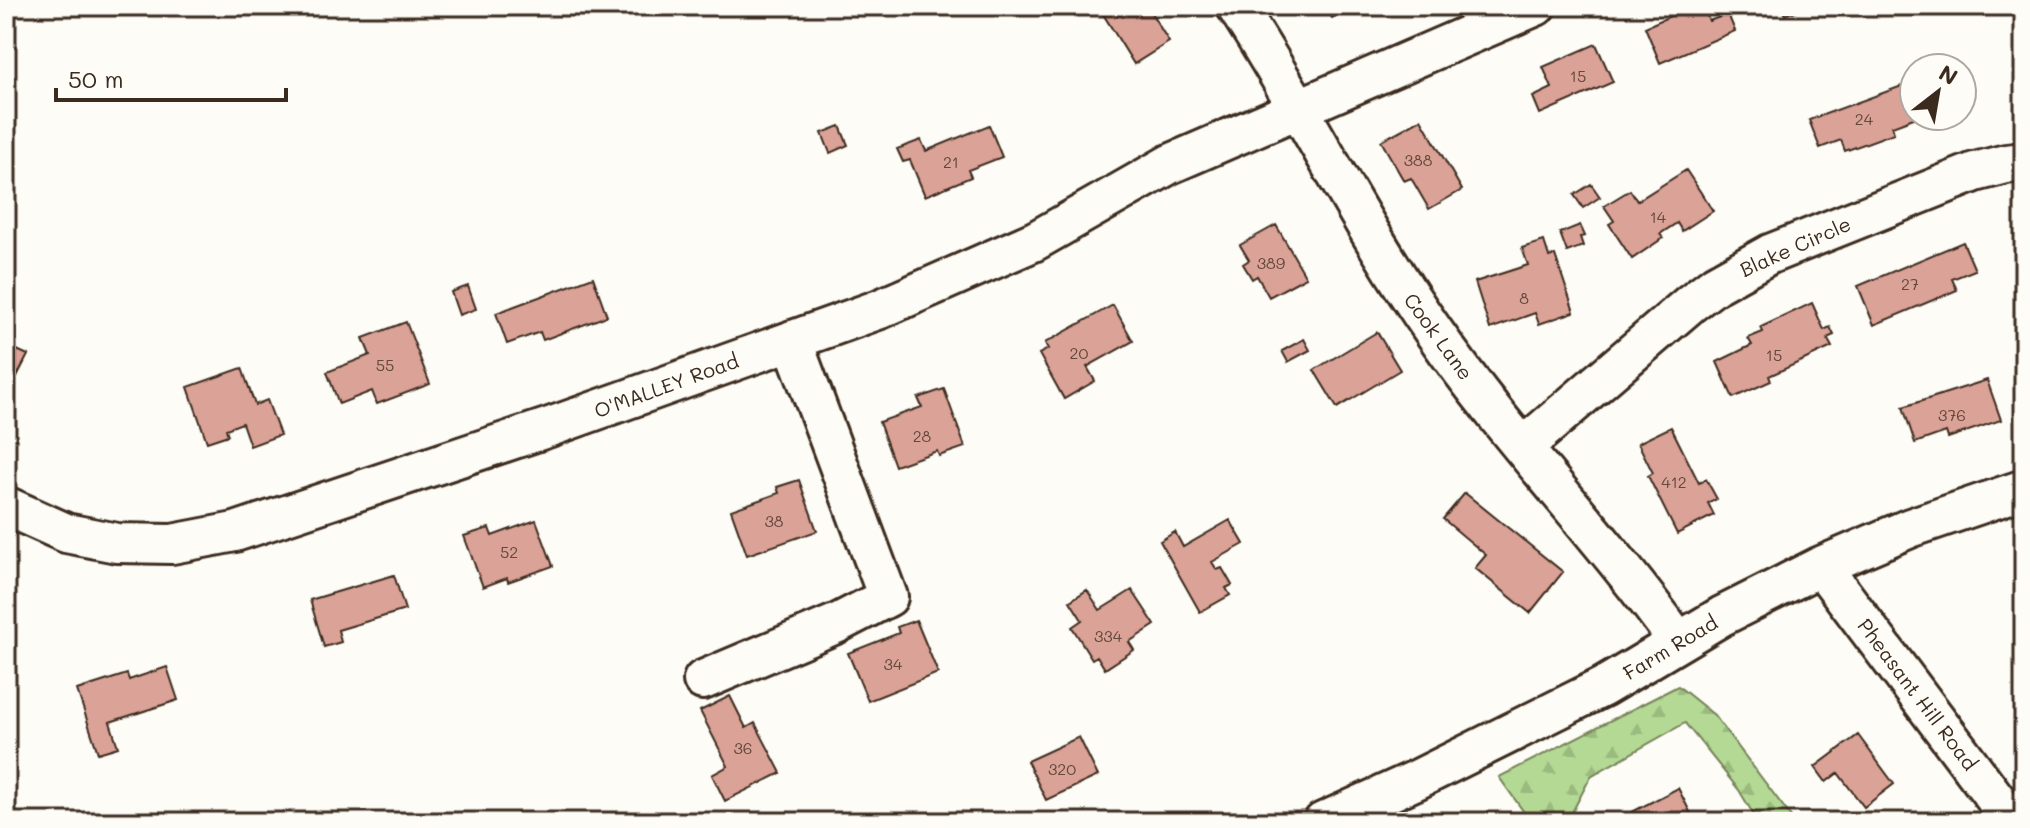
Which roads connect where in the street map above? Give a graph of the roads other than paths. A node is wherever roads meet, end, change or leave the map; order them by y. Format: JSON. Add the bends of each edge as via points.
{"nodes":[{"id":1,"x":1236,"y":6,"type":"edge"},
{"id":2,"x":1536,"y":6,"type":"edge"},
{"id":3,"x":1299,"y":107,"type":"junction"},
{"id":4,"x":2024,"y":162,"type":"edge"},
{"id":5,"x":792,"y":340,"type":"junction"},
{"id":6,"x":1523,"y":447,"type":"junction"},
{"id":7,"x":2024,"y":489,"type":"edge"},
{"id":8,"x":6,"y":506,"type":"edge"},
{"id":9,"x":1821,"y":566,"type":"junction"},
{"id":10,"x":1678,"y":641,"type":"junction"},
{"id":11,"x":703,"y":680,"type":"dead end"},
{"id":12,"x":1323,"y":822,"type":"edge"},
{"id":13,"x":2013,"y":822,"type":"edge"}],
"edges":[{"from":1,"to":3,"type":"street","name":"Cook Lane"},
{"from":2,"to":3,"type":"street","name":"O'MALLEY Road"},
{"from":3,"to":5,"type":"street","name":"O'MALLEY Road","via":[[1170,164],[1035,241],[880,309]]},
{"from":3,"to":6,"type":"street","name":"Cook Lane","via":[[1396,276]]},
{"from":4,"to":6,"type":"street","name":"Blake Circle","via":[[1975,172],[1742,268],[1691,303]]},
{"from":5,"to":8,"type":"street","name":"O'MALLEY Road","via":[[235,532],[141,545],[66,533]]},
{"from":5,"to":11,"type":"street","via":[[888,597]]},
{"from":6,"to":10,"type":"street","name":"Cook Lane"},
{"from":7,"to":9,"type":"street","name":"Farm Road"},
{"from":9,"to":10,"type":"street","name":"Farm Road"},
{"from":9,"to":13,"type":"street","name":"Pheasant Hill Road"},
{"from":10,"to":12,"type":"street","name":"Farm Road","via":[[1603,687]]}]}
